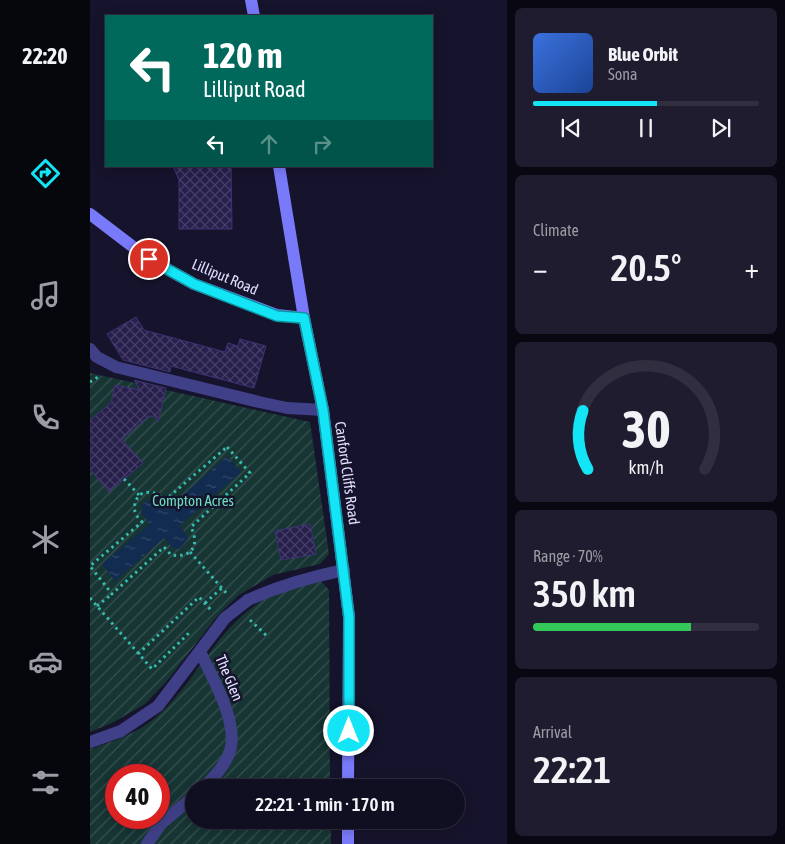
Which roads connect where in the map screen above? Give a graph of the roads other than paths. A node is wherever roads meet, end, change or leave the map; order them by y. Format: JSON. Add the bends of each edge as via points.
{"nodes":[{"id":1,"x":251,"y":0,"type":"edge"},
{"id":2,"x":254,"y":15,"type":"edge"},
{"id":3,"x":279,"y":167,"type":"edge"},
{"id":4,"x":90,"y":214,"type":"edge"},
{"id":5,"x":304,"y":318,"type":"junction"},
{"id":6,"x":90,"y":349,"type":"edge"},
{"id":7,"x":323,"y":410,"type":"junction"},
{"id":8,"x":344,"y":570,"type":"junction"},
{"id":9,"x":200,"y":652,"type":"junction"},
{"id":10,"x":90,"y":742,"type":"edge"},
{"id":11,"x":212,"y":779,"type":"edge"},
{"id":12,"x":348,"y":779,"type":"edge"},
{"id":13,"x":185,"y":804,"type":"edge"},
{"id":14,"x":348,"y":829,"type":"edge"},
{"id":15,"x":147,"y":844,"type":"edge"},
{"id":16,"x":348,"y":844,"type":"edge"}],
"edges":[{"from":1,"to":2,"type":"street"},
{"from":3,"to":5,"type":"street","name":"Canford Cliffs Road"},
{"from":4,"to":5,"type":"street","name":"Lilliput Road","via":[[149,259],[194,284],[277,316]]},
{"from":5,"to":7,"type":"street","name":"Canford Cliffs Road"},
{"from":6,"to":7,"type":"lane","via":[[97,357],[116,367],[287,408]]},
{"from":7,"to":8,"type":"street","name":"Canford Cliffs Road"},
{"from":8,"to":9,"type":"lane","name":"The Glen","bridge":true,"via":[[303,579],[248,600],[225,618]]},
{"from":8,"to":12,"type":"street","name":"Canford Cliffs Road","via":[[349,617]]},
{"from":9,"to":10,"type":"lane","via":[[158,706],[121,732]]},
{"from":9,"to":11,"type":"lane","name":"The Glen","via":[[218,689],[233,740],[230,752]]},
{"from":13,"to":15,"type":"lane","via":[[161,824]]},
{"from":14,"to":16,"type":"street"}]}
